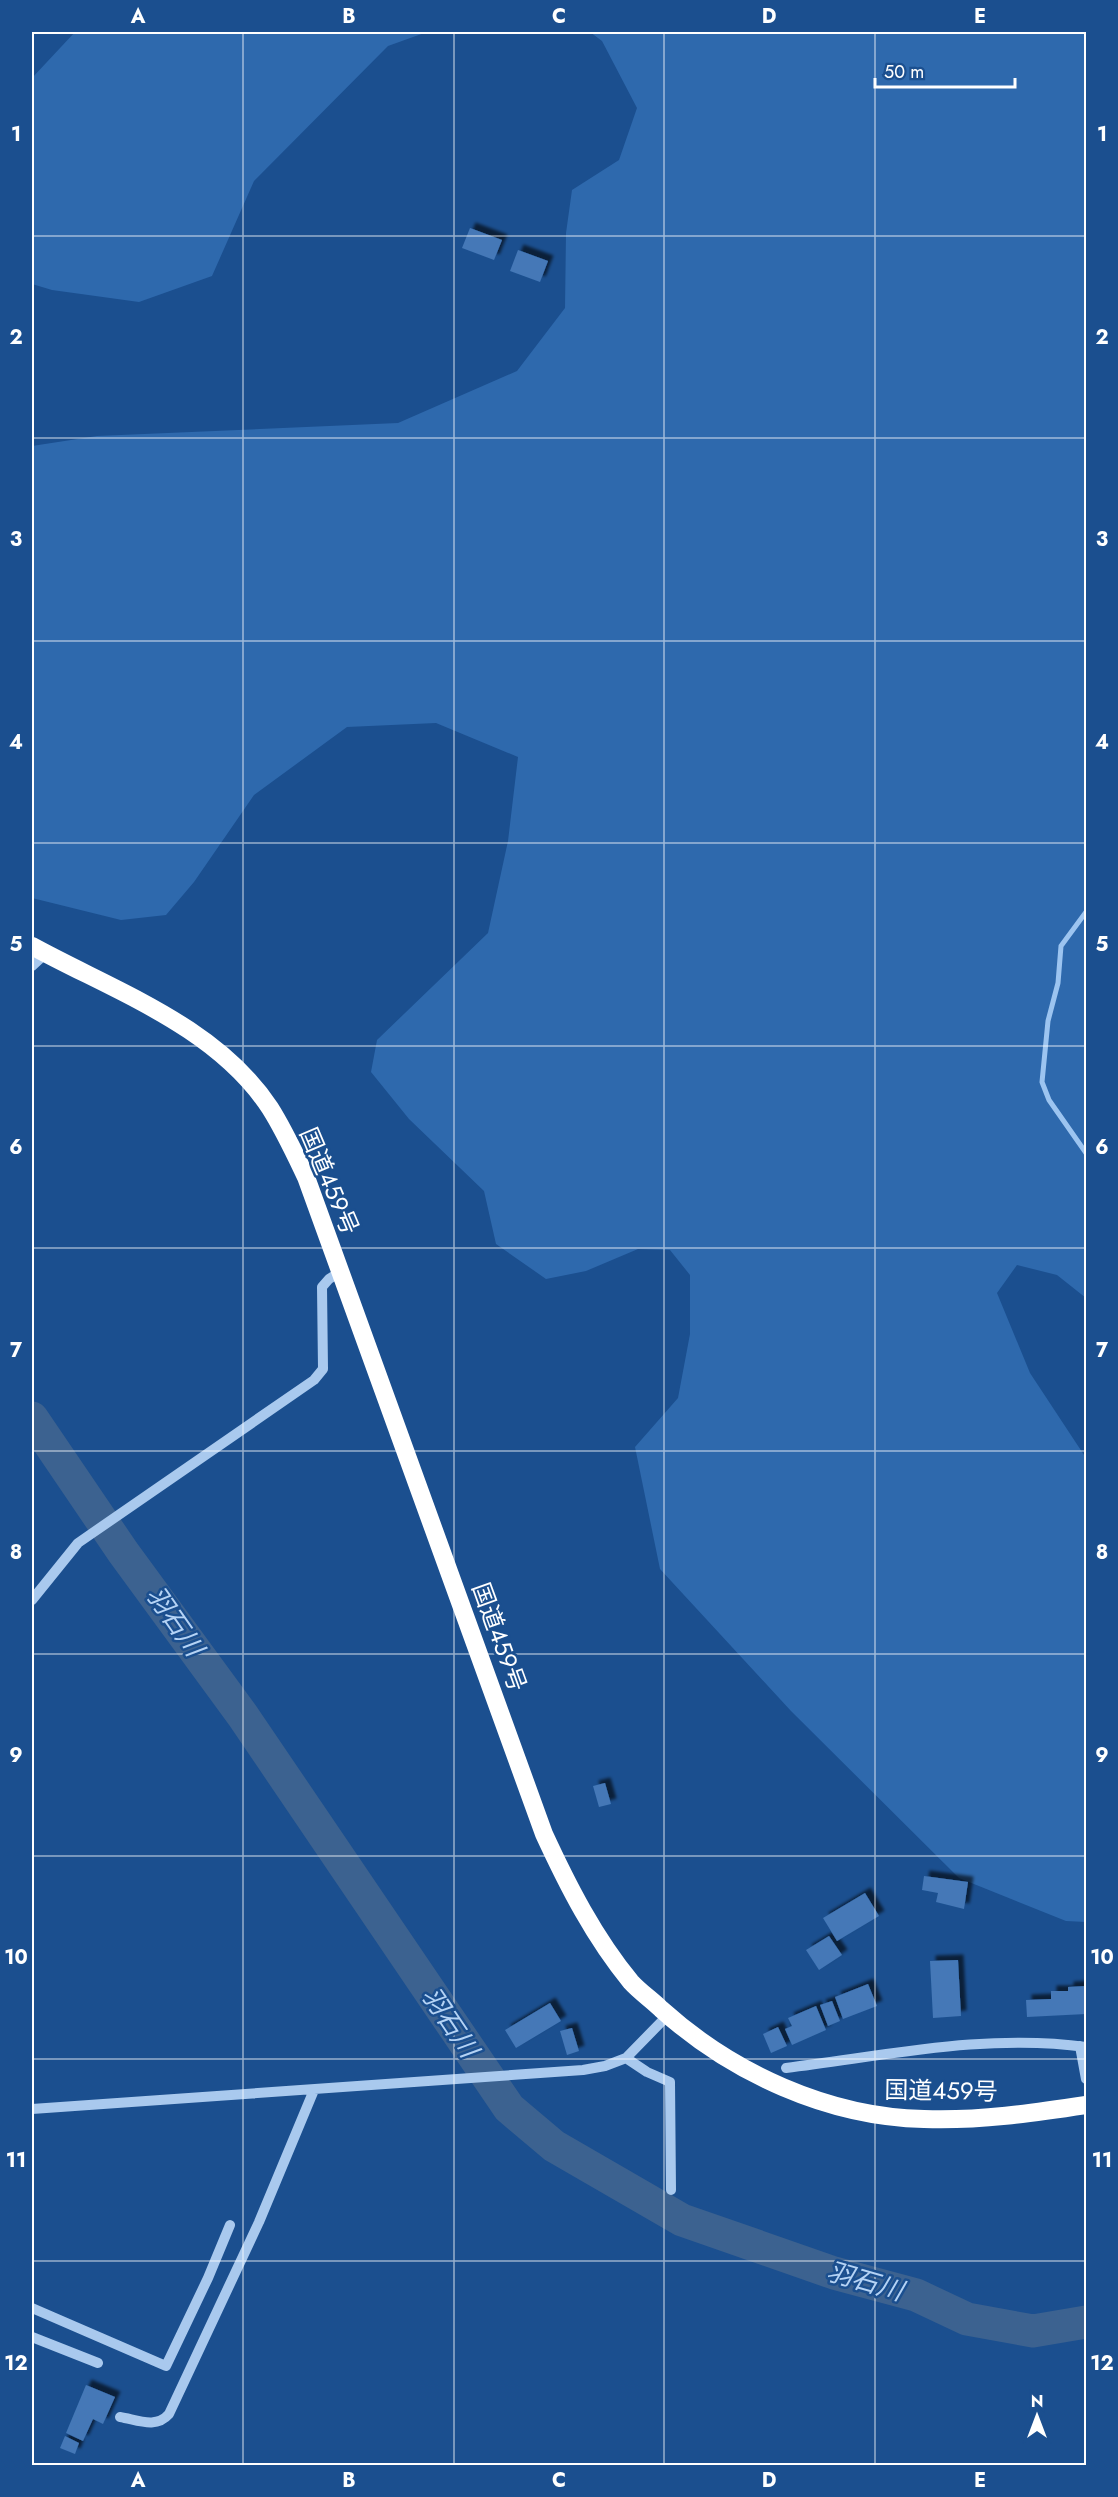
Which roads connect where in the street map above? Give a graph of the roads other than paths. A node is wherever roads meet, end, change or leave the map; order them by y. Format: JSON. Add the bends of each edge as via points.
{"nodes":[{"id":1,"x":36,"y":955,"type":"edge"},
{"id":2,"x":340,"y":1272,"type":"junction"},
{"id":3,"x":32,"y":1600,"type":"edge"},
{"id":4,"x":668,"y":2015,"type":"junction"},
{"id":5,"x":1083,"y":2047,"type":"edge"},
{"id":6,"x":626,"y":2058,"type":"junction"},
{"id":7,"x":786,"y":2068,"type":"dead end"},
{"id":8,"x":1086,"y":2079,"type":"edge"},
{"id":9,"x":314,"y":2090,"type":"junction"},
{"id":10,"x":1086,"y":2105,"type":"edge"},
{"id":11,"x":32,"y":2109,"type":"edge"},
{"id":12,"x":671,"y":2190,"type":"dead end"},
{"id":13,"x":230,"y":2224,"type":"dead end"},
{"id":14,"x":208,"y":2278,"type":"junction"},
{"id":15,"x":228,"y":2287,"type":"junction"},
{"id":16,"x":32,"y":2308,"type":"edge"},
{"id":17,"x":32,"y":2337,"type":"edge"},
{"id":18,"x":98,"y":2363,"type":"dead end"},
{"id":19,"x":120,"y":2417,"type":"dead end"}],
"edges":[{"from":1,"to":2,"type":"highway","name":"国道459号","via":[[158,1011],[239,1070],[270,1107],[289,1142],[306,1177]]},
{"from":2,"to":3,"type":"street","via":[[322,1287],[323,1369],[314,1380],[78,1543]]},
{"from":2,"to":4,"type":"highway","name":"国道459号","via":[[544,1834],[573,1896],[606,1947],[632,1983]]},
{"from":4,"to":6,"type":"street"},
{"from":4,"to":10,"type":"highway","name":"国道459号","via":[[737,2065],[791,2091],[837,2106],[923,2119],[1012,2116]]},
{"from":5,"to":7,"type":"street","via":[[1048,2042],[988,2043]]},
{"from":5,"to":8,"type":"street"},
{"from":6,"to":9,"type":"street","via":[[582,2070]]},
{"from":6,"to":12,"type":"street","via":[[670,2082]]},
{"from":9,"to":11,"type":"street"},
{"from":9,"to":15,"type":"street"},
{"from":13,"to":14,"type":"street"},
{"from":14,"to":15,"type":"street"},
{"from":14,"to":16,"type":"street","via":[[166,2366]]},
{"from":15,"to":19,"type":"street","via":[[169,2414],[163,2421],[153,2423]]},
{"from":17,"to":18,"type":"street"}]}
